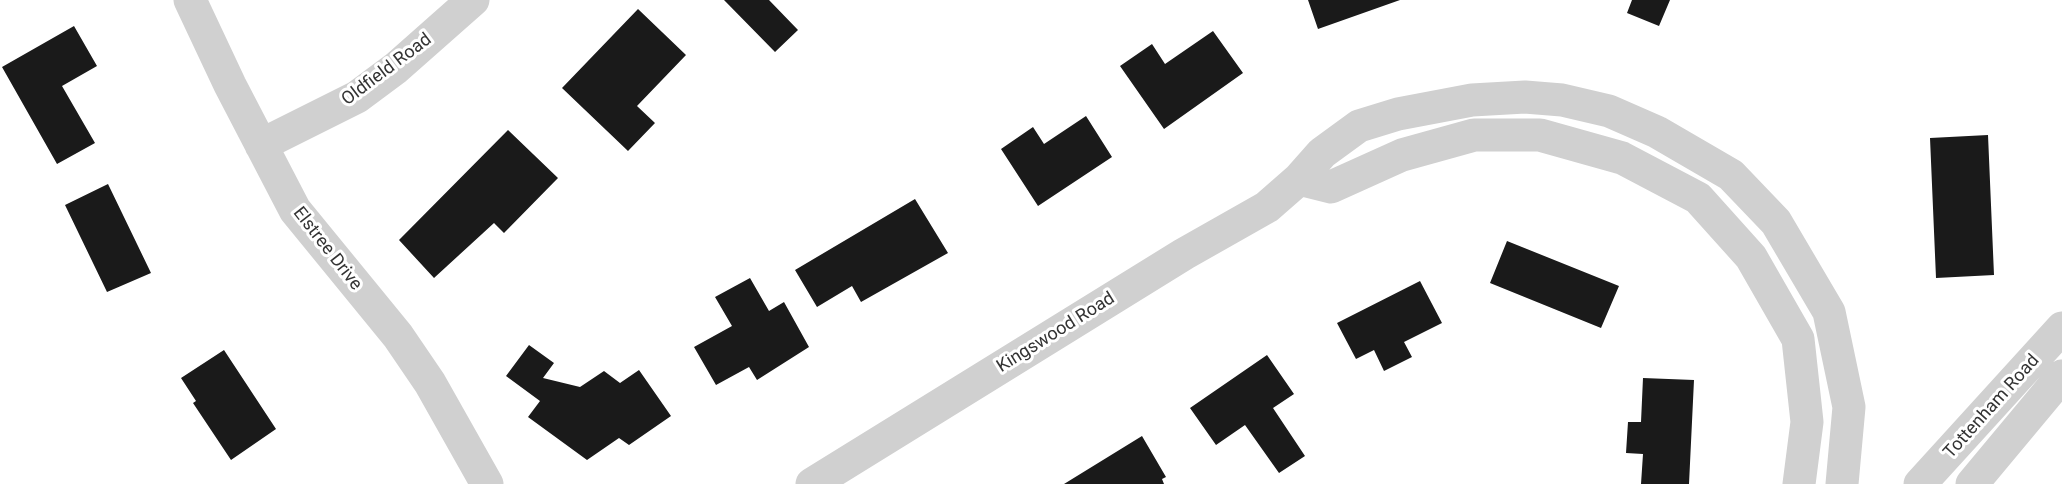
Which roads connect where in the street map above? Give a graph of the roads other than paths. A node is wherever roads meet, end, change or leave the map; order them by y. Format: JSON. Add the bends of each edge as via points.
{"nodes":[{"id":1,"x":190,"y":0,"type":"edge"},
{"id":2,"x":473,"y":0,"type":"edge"},
{"id":3,"x":261,"y":145,"type":"junction"},
{"id":4,"x":1299,"y":179,"type":"junction"},
{"id":5,"x":2062,"y":328,"type":"edge"},
{"id":6,"x":2062,"y":376,"type":"edge"},
{"id":7,"x":487,"y":484,"type":"edge"},
{"id":8,"x":812,"y":484,"type":"edge"},
{"id":9,"x":1799,"y":484,"type":"edge"},
{"id":10,"x":1842,"y":484,"type":"edge"},
{"id":11,"x":1920,"y":484,"type":"edge"},
{"id":12,"x":1972,"y":484,"type":"edge"}],
"edges":[{"from":1,"to":3,"type":"street","name":"Elstree Drive"},
{"from":2,"to":3,"type":"street","name":"Oldfield Road","via":[[357,97]]},
{"from":3,"to":7,"type":"street","name":"Elstree Drive","via":[[295,210],[398,336],[430,383]]},
{"from":4,"to":8,"type":"street","name":"Kingswood Road","via":[[1267,207],[1184,254]]},
{"from":4,"to":9,"type":"street","via":[[1331,187],[1402,156],[1474,135],[1540,135],[1622,158],[1698,198],[1751,257],[1798,339],[1807,422]]},
{"from":4,"to":10,"type":"street","name":"Kingswood Road","via":[[1322,153],[1359,126],[1472,100],[1563,100],[1609,111],[1689,149],[1731,175],[1776,222],[1829,312],[1849,407]]},
{"from":5,"to":11,"type":"street","name":"Tottenham Road"},
{"from":6,"to":12,"type":"street","name":"Tottenham Road"}]}
